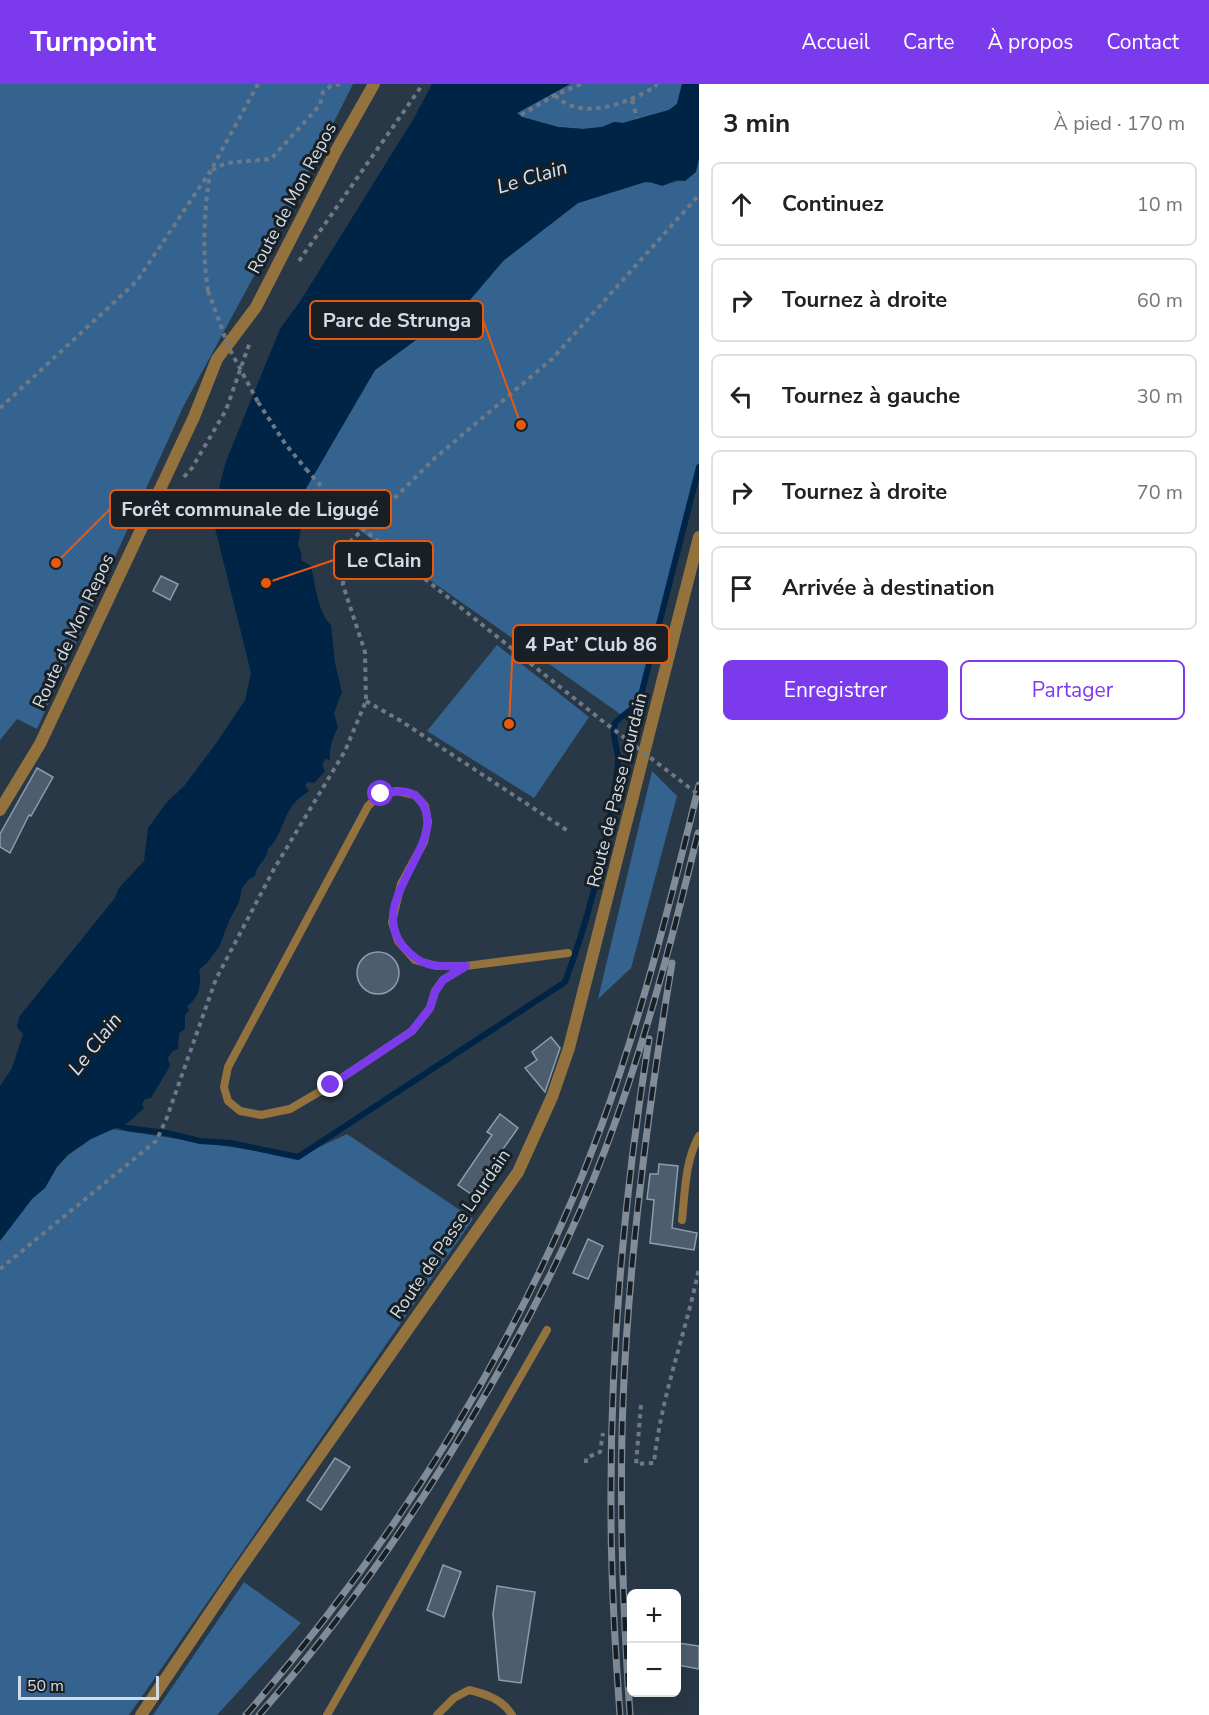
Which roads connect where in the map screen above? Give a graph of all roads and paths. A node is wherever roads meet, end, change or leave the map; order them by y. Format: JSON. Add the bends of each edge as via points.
{"nodes":[{"id":1,"x":258,"y":84,"type":"edge"},
{"id":2,"x":340,"y":84,"type":"edge"},
{"id":3,"x":374,"y":84,"type":"edge"},
{"id":4,"x":423,"y":84,"type":"edge"},
{"id":5,"x":581,"y":84,"type":"edge"},
{"id":6,"x":657,"y":84,"type":"edge"},
{"id":7,"x":555,"y":95,"type":"junction"},
{"id":8,"x":632,"y":100,"type":"junction"},
{"id":9,"x":520,"y":115,"type":"dead end"},
{"id":10,"x":638,"y":118,"type":"dead end"},
{"id":11,"x":211,"y":170,"type":"junction"},
{"id":12,"x":699,"y":195,"type":"edge"},
{"id":13,"x":295,"y":269,"type":"dead end"},
{"id":14,"x":252,"y":337,"type":"dead end"},
{"id":15,"x":0,"y":408,"type":"edge"},
{"id":16,"x":176,"y":484,"type":"dead end"},
{"id":17,"x":699,"y":537,"type":"edge"},
{"id":18,"x":366,"y":701,"type":"junction"},
{"id":19,"x":699,"y":795,"type":"edge"},
{"id":20,"x":0,"y":810,"type":"edge"},
{"id":21,"x":568,"y":831,"type":"dead end"},
{"id":22,"x":568,"y":953,"type":"dead end"},
{"id":23,"x":466,"y":966,"type":"junction"},
{"id":24,"x":699,"y":1136,"type":"edge"},
{"id":25,"x":682,"y":1220,"type":"dead end"},
{"id":26,"x":699,"y":1268,"type":"edge"},
{"id":27,"x":0,"y":1269,"type":"edge"},
{"id":28,"x":547,"y":1330,"type":"dead end"},
{"id":29,"x":641,"y":1405,"type":"dead end"},
{"id":30,"x":603,"y":1433,"type":"dead end"},
{"id":31,"x":586,"y":1463,"type":"dead end"},
{"id":32,"x":141,"y":1715,"type":"edge"},
{"id":33,"x":327,"y":1715,"type":"edge"},
{"id":34,"x":437,"y":1715,"type":"edge"},
{"id":35,"x":512,"y":1715,"type":"edge"}],
"edges":[{"from":1,"to":11,"type":"path"},
{"from":2,"to":11,"type":"path","via":[[323,92],[320,105],[271,159],[226,163]]},
{"from":3,"to":20,"type":"street","name":"Route de Mon Repos","via":[[256,307],[217,359],[194,417],[40,744]]},
{"from":4,"to":13,"type":"path"},
{"from":5,"to":7,"type":"path"},
{"from":6,"to":8,"type":"path"},
{"from":7,"to":8,"type":"path","via":[[579,108],[602,108]]},
{"from":7,"to":9,"type":"path"},
{"from":8,"to":10,"type":"path"},
{"from":11,"to":15,"type":"path","via":[[137,281]]},
{"from":11,"to":19,"type":"path","bridge":true,"via":[[204,230],[208,291],[229,348],[286,445],[317,484],[383,546]]},
{"from":12,"to":18,"type":"path","via":[[552,359],[435,458],[345,547],[343,585],[365,651]]},
{"from":14,"to":16,"type":"path","via":[[226,410],[192,468]]},
{"from":17,"to":32,"type":"street","name":"Route de Passe Lourdain","via":[[569,1048],[518,1172]]},
{"from":18,"to":21,"type":"path"},
{"from":18,"to":27,"type":"path","via":[[345,751],[274,869],[216,979],[156,1140]]},
{"from":22,"to":23,"type":"lane"},
{"from":23,"to":23,"type":"lane","via":[[443,980],[430,1008],[412,1031],[290,1109],[261,1115],[240,1111],[228,1101],[224,1087],[228,1067],[368,806],[381,794],[397,790],[415,795],[425,806],[428,822],[424,842],[401,884],[392,922],[398,941],[415,960],[437,966]]},
{"from":24,"to":25,"type":"lane","via":[[687,1173]]},
{"from":26,"to":29,"type":"path","via":[[664,1401],[654,1463],[636,1464]]},
{"from":28,"to":33,"type":"lane"},
{"from":30,"to":31,"type":"path","via":[[600,1452],[586,1458]]},
{"from":34,"to":35,"type":"lane","via":[[469,1690],[505,1705]]}]}
